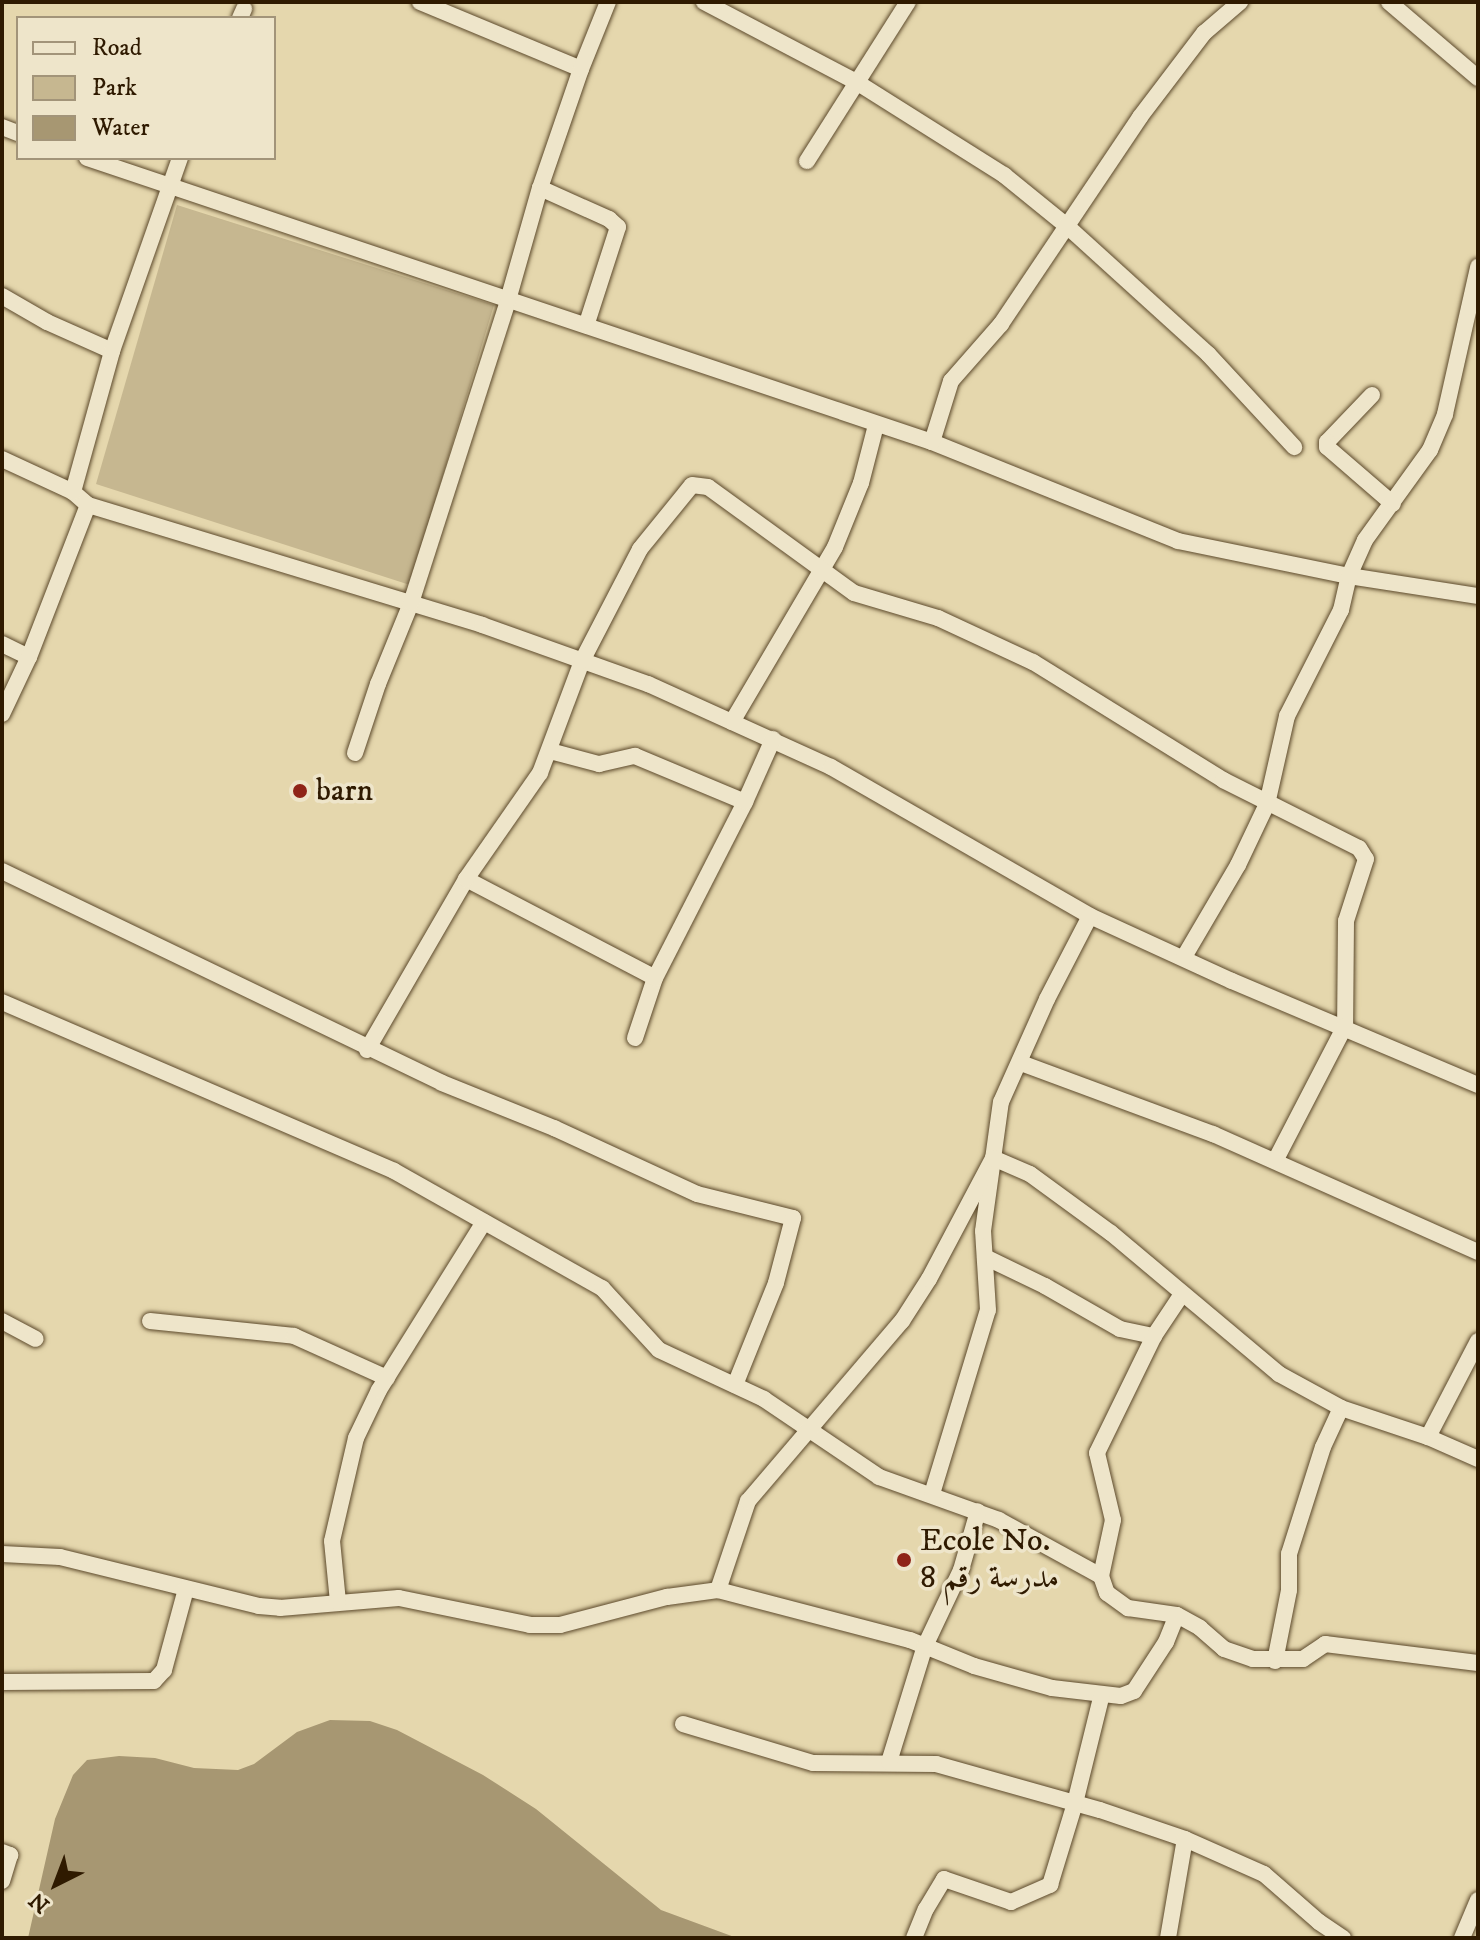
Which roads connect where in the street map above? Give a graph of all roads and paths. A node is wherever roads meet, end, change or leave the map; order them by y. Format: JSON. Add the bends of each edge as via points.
{"nodes":[{"id":1,"x":420,"y":2,"type":"edge"},
{"id":2,"x":608,"y":2,"type":"edge"},
{"id":3,"x":704,"y":2,"type":"edge"},
{"id":4,"x":908,"y":2,"type":"edge"},
{"id":5,"x":1240,"y":2,"type":"edge"},
{"id":6,"x":1389,"y":2,"type":"edge"},
{"id":7,"x":581,"y":69,"type":"junction"},
{"id":8,"x":1478,"y":78,"type":"edge"},
{"id":9,"x":858,"y":83,"type":"junction"},
{"id":10,"x":93,"y":160,"type":"edge"},
{"id":11,"x":179,"y":160,"type":"edge"},
{"id":12,"x":807,"y":161,"type":"dead end"},
{"id":13,"x":170,"y":186,"type":"junction"},
{"id":14,"x":540,"y":188,"type":"junction"},
{"id":15,"x":1068,"y":227,"type":"junction"},
{"id":16,"x":1478,"y":267,"type":"edge"},
{"id":17,"x":2,"y":296,"type":"edge"},
{"id":18,"x":508,"y":300,"type":"junction"},
{"id":19,"x":587,"y":323,"type":"junction"},
{"id":20,"x":112,"y":351,"type":"junction"},
{"id":21,"x":1372,"y":395,"type":"dead end"},
{"id":22,"x":876,"y":425,"type":"junction"},
{"id":23,"x":932,"y":442,"type":"junction"},
{"id":24,"x":1294,"y":447,"type":"dead end"},
{"id":25,"x":2,"y":459,"type":"edge"},
{"id":26,"x":73,"y":492,"type":"junction"},
{"id":27,"x":1393,"y":504,"type":"junction"},
{"id":28,"x":88,"y":505,"type":"junction"},
{"id":29,"x":823,"y":569,"type":"junction"},
{"id":30,"x":1349,"y":576,"type":"junction"},
{"id":31,"x":1478,"y":596,"type":"edge"},
{"id":32,"x":411,"y":603,"type":"junction"},
{"id":33,"x":2,"y":644,"type":"edge"},
{"id":34,"x":29,"y":657,"type":"junction"},
{"id":35,"x":582,"y":661,"type":"junction"},
{"id":36,"x":2,"y":714,"type":"edge"},
{"id":37,"x":732,"y":722,"type":"junction"},
{"id":38,"x":773,"y":739,"type":"junction"},
{"id":39,"x":550,"y":751,"type":"junction"},
{"id":40,"x":355,"y":753,"type":"dead end"},
{"id":41,"x":745,"y":802,"type":"junction"},
{"id":42,"x":1267,"y":804,"type":"junction"},
{"id":43,"x":2,"y":871,"type":"edge"},
{"id":44,"x":466,"y":879,"type":"junction"},
{"id":45,"x":1090,"y":916,"type":"junction"},
{"id":46,"x":1184,"y":957,"type":"junction"},
{"id":47,"x":655,"y":978,"type":"junction"},
{"id":48,"x":2,"y":1002,"type":"edge"},
{"id":49,"x":1345,"y":1026,"type":"junction"},
{"id":50,"x":635,"y":1038,"type":"dead end"},
{"id":51,"x":367,"y":1050,"type":"junction"},
{"id":52,"x":1021,"y":1063,"type":"junction"},
{"id":53,"x":1478,"y":1085,"type":"edge"},
{"id":54,"x":993,"y":1158,"type":"junction"},
{"id":55,"x":1275,"y":1161,"type":"junction"},
{"id":56,"x":484,"y":1222,"type":"junction"},
{"id":57,"x":1478,"y":1252,"type":"edge"},
{"id":58,"x":985,"y":1257,"type":"junction"},
{"id":59,"x":1182,"y":1294,"type":"junction"},
{"id":60,"x":2,"y":1321,"type":"edge"},
{"id":61,"x":150,"y":1321,"type":"dead end"},
{"id":62,"x":1154,"y":1336,"type":"junction"},
{"id":63,"x":36,"y":1339,"type":"dead end"},
{"id":64,"x":1478,"y":1341,"type":"edge"},
{"id":65,"x":387,"y":1378,"type":"junction"},
{"id":66,"x":735,"y":1385,"type":"junction"},
{"id":67,"x":1341,"y":1408,"type":"junction"},
{"id":68,"x":809,"y":1431,"type":"junction"},
{"id":69,"x":1428,"y":1437,"type":"junction"},
{"id":70,"x":1478,"y":1459,"type":"edge"},
{"id":71,"x":932,"y":1494,"type":"junction"},
{"id":72,"x":978,"y":1511,"type":"junction"},
{"id":73,"x":2,"y":1554,"type":"edge"},
{"id":74,"x":1101,"y":1576,"type":"junction"},
{"id":75,"x":186,"y":1589,"type":"junction"},
{"id":76,"x":718,"y":1590,"type":"junction"},
{"id":77,"x":338,"y":1602,"type":"junction"},
{"id":78,"x":1177,"y":1615,"type":"junction"},
{"id":79,"x":925,"y":1646,"type":"junction"},
{"id":80,"x":1275,"y":1661,"type":"junction"},
{"id":81,"x":1478,"y":1663,"type":"edge"},
{"id":82,"x":2,"y":1682,"type":"edge"},
{"id":83,"x":1102,"y":1694,"type":"junction"},
{"id":84,"x":683,"y":1724,"type":"dead end"},
{"id":85,"x":889,"y":1762,"type":"junction"},
{"id":86,"x":1075,"y":1803,"type":"junction"},
{"id":87,"x":1185,"y":1839,"type":"junction"},
{"id":88,"x":2,"y":1852,"type":"edge"},
{"id":89,"x":2,"y":1881,"type":"edge"},
{"id":90,"x":1478,"y":1900,"type":"edge"},
{"id":91,"x":914,"y":1938,"type":"edge"},
{"id":92,"x":1168,"y":1938,"type":"edge"},
{"id":93,"x":1343,"y":1938,"type":"edge"},
{"id":94,"x":1462,"y":1938,"type":"edge"}],
"edges":[{"from":1,"to":7,"type":"street"},
{"from":2,"to":7,"type":"street"},
{"from":3,"to":9,"type":"street"},
{"from":4,"to":9,"type":"street"},
{"from":5,"to":15,"type":"street","via":[[1204,33],[1140,117]]},
{"from":6,"to":8,"type":"street"},
{"from":7,"to":14,"type":"street"},
{"from":9,"to":12,"type":"street"},
{"from":9,"to":15,"type":"street","via":[[1004,175]]},
{"from":10,"to":13,"type":"street"},
{"from":11,"to":13,"type":"street"},
{"from":13,"to":18,"type":"street"},
{"from":13,"to":20,"type":"street"},
{"from":14,"to":18,"type":"street"},
{"from":14,"to":19,"type":"street","via":[[618,227]]},
{"from":15,"to":23,"type":"street","via":[[1001,324],[951,381]]},
{"from":15,"to":24,"type":"street","via":[[1208,354]]},
{"from":16,"to":27,"type":"street","via":[[1445,414],[1430,450]]},
{"from":17,"to":20,"type":"street"},
{"from":18,"to":19,"type":"street"},
{"from":18,"to":32,"type":"street"},
{"from":19,"to":22,"type":"street"},
{"from":20,"to":26,"type":"street"},
{"from":21,"to":27,"type":"street","via":[[1327,447]]},
{"from":22,"to":23,"type":"street"},
{"from":22,"to":29,"type":"street","via":[[861,483]]},
{"from":23,"to":30,"type":"street","via":[[1178,541]]},
{"from":25,"to":26,"type":"street"},
{"from":26,"to":28,"type":"street"},
{"from":27,"to":30,"type":"street","via":[[1365,540]]},
{"from":28,"to":32,"type":"street"},
{"from":28,"to":34,"type":"street"},
{"from":29,"to":35,"type":"street","via":[[708,487],[692,485],[640,549]]},
{"from":29,"to":37,"type":"street"},
{"from":29,"to":42,"type":"street","via":[[854,593],[938,618],[1033,662]]},
{"from":30,"to":31,"type":"street"},
{"from":30,"to":42,"type":"street","via":[[1341,610],[1287,716]]},
{"from":32,"to":35,"type":"street"},
{"from":32,"to":40,"type":"street"},
{"from":33,"to":34,"type":"street"},
{"from":34,"to":36,"type":"street"},
{"from":35,"to":37,"type":"street"},
{"from":35,"to":39,"type":"street"},
{"from":37,"to":38,"type":"street"},
{"from":38,"to":41,"type":"street"},
{"from":38,"to":45,"type":"street"},
{"from":39,"to":41,"type":"street","via":[[599,764],[635,756]]},
{"from":39,"to":44,"type":"street","via":[[524,798]]},
{"from":41,"to":47,"type":"street"},
{"from":42,"to":46,"type":"street"},
{"from":42,"to":49,"type":"street","via":[[1359,848],[1366,859],[1346,921]]},
{"from":43,"to":51,"type":"street"},
{"from":44,"to":47,"type":"street"},
{"from":44,"to":51,"type":"street"},
{"from":45,"to":46,"type":"street"},
{"from":45,"to":52,"type":"street"},
{"from":46,"to":49,"type":"street"},
{"from":47,"to":50,"type":"street"},
{"from":48,"to":56,"type":"street","via":[[394,1171]]},
{"from":49,"to":53,"type":"street"},
{"from":49,"to":55,"type":"street"},
{"from":51,"to":66,"type":"street","via":[[697,1194],[793,1218],[776,1283]]},
{"from":52,"to":54,"type":"street","via":[[1001,1102]]},
{"from":52,"to":55,"type":"street"},
{"from":54,"to":58,"type":"street","via":[[983,1231]]},
{"from":54,"to":59,"type":"street","via":[[1030,1174]]},
{"from":54,"to":68,"type":"street","via":[[916,1300]]},
{"from":55,"to":57,"type":"street"},
{"from":56,"to":65,"type":"street"},
{"from":56,"to":66,"type":"street","via":[[602,1288],[659,1350]]},
{"from":58,"to":62,"type":"street","via":[[1120,1329]]},
{"from":58,"to":71,"type":"street","via":[[988,1310]]},
{"from":59,"to":62,"type":"street"},
{"from":59,"to":67,"type":"street","via":[[1279,1374]]},
{"from":60,"to":63,"type":"street"},
{"from":61,"to":65,"type":"street","via":[[294,1336]]},
{"from":62,"to":74,"type":"street","via":[[1097,1453],[1113,1520]]},
{"from":64,"to":69,"type":"street"},
{"from":65,"to":77,"type":"street","via":[[356,1438],[342,1487],[332,1541]]},
{"from":66,"to":68,"type":"street"},
{"from":67,"to":69,"type":"street"},
{"from":67,"to":80,"type":"street","via":[[1289,1554],[1289,1590]]},
{"from":68,"to":71,"type":"street","via":[[879,1477]]},
{"from":68,"to":76,"type":"street","via":[[748,1501]]},
{"from":69,"to":70,"type":"street"},
{"from":71,"to":72,"type":"street"},
{"from":72,"to":74,"type":"street"},
{"from":72,"to":79,"type":"street","via":[[961,1570]]},
{"from":73,"to":75,"type":"street","via":[[60,1557]]},
{"from":74,"to":78,"type":"street","via":[[1107,1593],[1128,1608]]},
{"from":75,"to":77,"type":"street","via":[[280,1608]]},
{"from":75,"to":82,"type":"street","via":[[164,1670],[154,1681]]},
{"from":76,"to":77,"type":"street","via":[[667,1597],[560,1625],[530,1625],[399,1598]]},
{"from":76,"to":79,"type":"street"},
{"from":78,"to":80,"type":"street","via":[[1224,1649]]},
{"from":78,"to":83,"type":"street","via":[[1134,1691]]},
{"from":79,"to":83,"type":"street","via":[[1052,1688]]},
{"from":79,"to":85,"type":"street"},
{"from":80,"to":81,"type":"street","via":[[1303,1659],[1325,1644]]},
{"from":83,"to":86,"type":"street"},
{"from":84,"to":85,"type":"street","via":[[813,1763]]},
{"from":85,"to":86,"type":"street","via":[[936,1764]]},
{"from":86,"to":87,"type":"street"},
{"from":86,"to":91,"type":"street","via":[[1050,1885],[1011,1902],[944,1879]]},
{"from":87,"to":92,"type":"street"},
{"from":87,"to":93,"type":"street","via":[[1264,1874]]},
{"from":88,"to":89,"type":"street","via":[[10,1855]]},
{"from":90,"to":94,"type":"street"}]}
